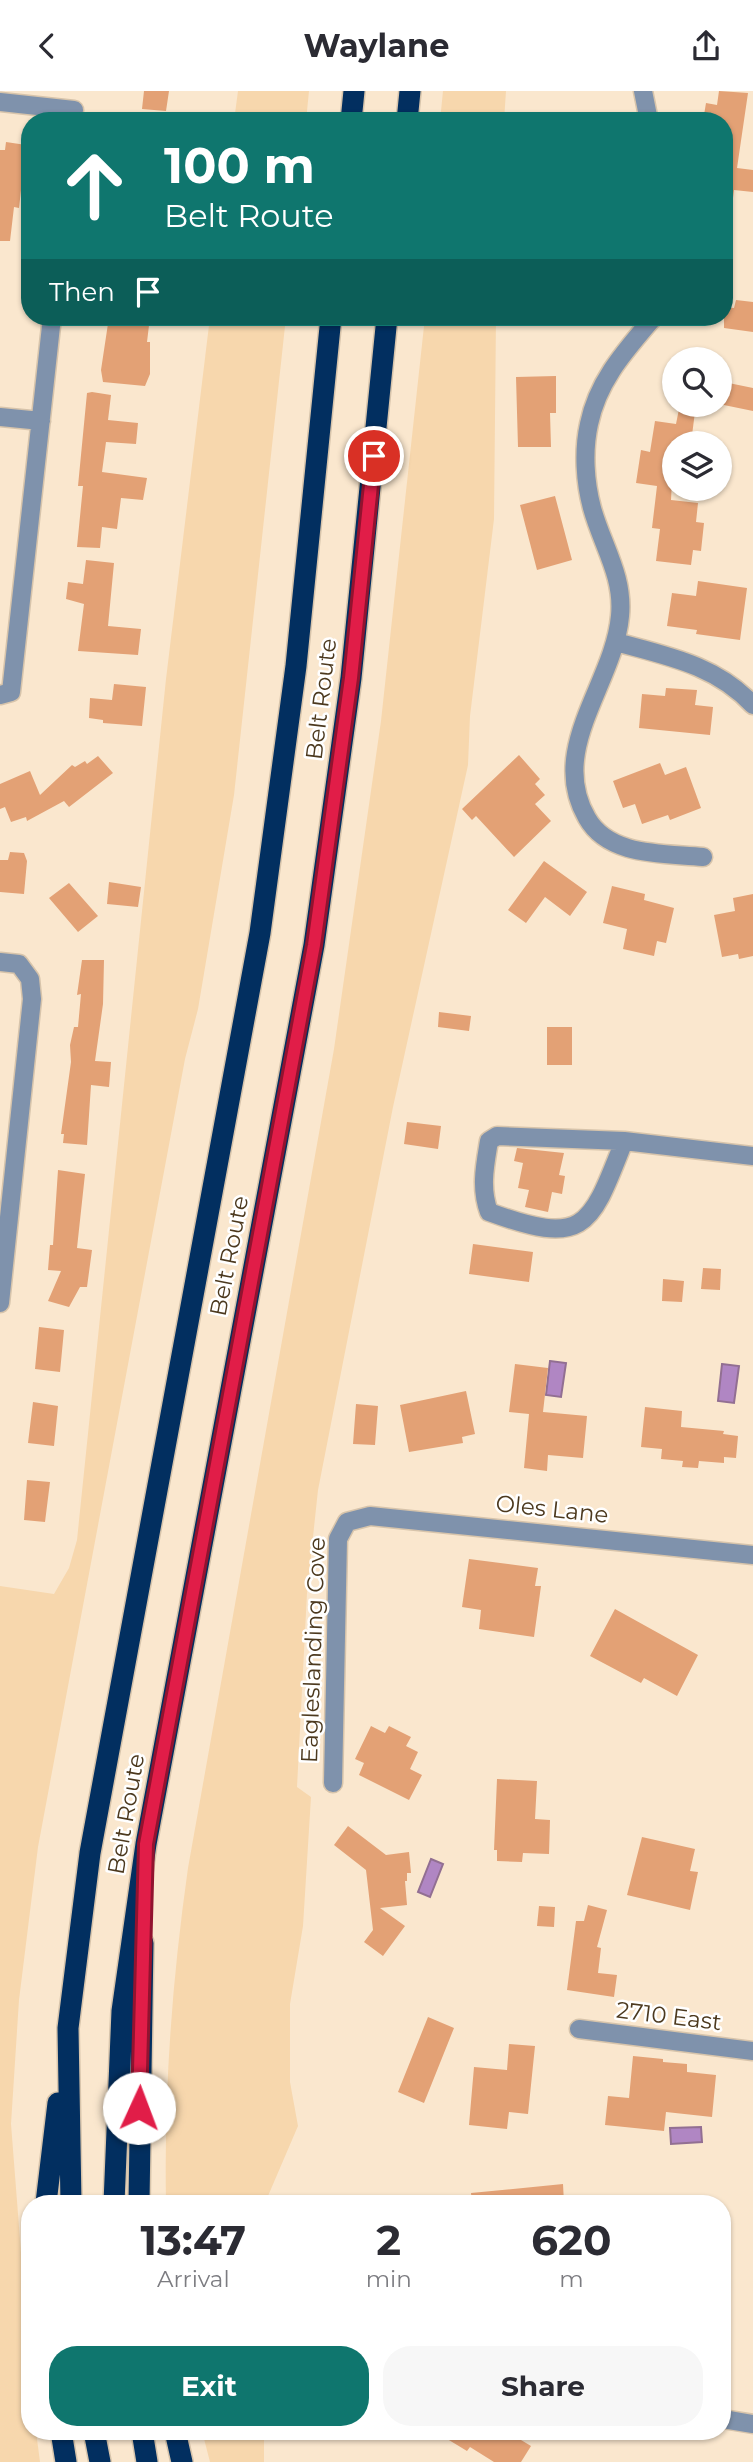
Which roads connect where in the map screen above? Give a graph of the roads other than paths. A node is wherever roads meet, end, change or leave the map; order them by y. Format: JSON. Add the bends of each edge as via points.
{"nodes":[{"id":1,"x":76,"y":91,"type":"edge"},
{"id":2,"x":354,"y":91,"type":"edge"},
{"id":3,"x":410,"y":91,"type":"edge"},
{"id":4,"x":643,"y":91,"type":"edge"},
{"id":5,"x":0,"y":102,"type":"edge"},
{"id":6,"x":56,"y":112,"type":"edge"},
{"id":7,"x":73,"y":112,"type":"edge"},
{"id":8,"x":352,"y":112,"type":"edge"},
{"id":9,"x":408,"y":112,"type":"edge"},
{"id":10,"x":647,"y":112,"type":"edge"},
{"id":11,"x":51,"y":326,"type":"edge"},
{"id":12,"x":330,"y":326,"type":"edge"},
{"id":13,"x":386,"y":326,"type":"edge"},
{"id":14,"x":647,"y":326,"type":"edge"},
{"id":15,"x":0,"y":417,"type":"edge"},
{"id":16,"x":41,"y":421,"type":"junction"},
{"id":17,"x":616,"y":642,"type":"junction"},
{"id":18,"x":6,"y":693,"type":"edge"},
{"id":19,"x":753,"y":705,"type":"edge"},
{"id":20,"x":703,"y":857,"type":"dead end"},
{"id":21,"x":0,"y":962,"type":"edge"},
{"id":22,"x":624,"y":1141,"type":"junction"},
{"id":23,"x":753,"y":1156,"type":"edge"},
{"id":24,"x":5,"y":1207,"type":"edge"},
{"id":25,"x":0,"y":1303,"type":"edge"},
{"id":26,"x":347,"y":1522,"type":"joint"},
{"id":27,"x":753,"y":1555,"type":"edge"},
{"id":28,"x":333,"y":1783,"type":"dead end"},
{"id":29,"x":146,"y":1844,"type":"junction"},
{"id":30,"x":68,"y":2028,"type":"junction"},
{"id":31,"x":579,"y":2029,"type":"dead end"},
{"id":32,"x":753,"y":2051,"type":"edge"},
{"id":33,"x":47,"y":2195,"type":"edge"},
{"id":34,"x":71,"y":2195,"type":"edge"},
{"id":35,"x":114,"y":2195,"type":"edge"},
{"id":36,"x":139,"y":2195,"type":"edge"},
{"id":37,"x":731,"y":2420,"type":"edge"},
{"id":38,"x":753,"y":2424,"type":"edge"},
{"id":39,"x":62,"y":2440,"type":"edge"},
{"id":40,"x":96,"y":2440,"type":"edge"},
{"id":41,"x":143,"y":2440,"type":"edge"},
{"id":42,"x":177,"y":2440,"type":"edge"},
{"id":43,"x":66,"y":2462,"type":"edge"},
{"id":44,"x":100,"y":2462,"type":"edge"},
{"id":45,"x":147,"y":2462,"type":"edge"},
{"id":46,"x":182,"y":2462,"type":"edge"}],
"edges":[{"from":1,"to":7,"type":"street"},
{"from":2,"to":8,"type":"highway"},
{"from":3,"to":9,"type":"highway"},
{"from":4,"to":10,"type":"street"},
{"from":5,"to":6,"type":"street"},
{"from":11,"to":16,"type":"street"},
{"from":12,"to":30,"type":"highway","name":"Belt Route","via":[[296,666],[260,933],[90,1853]]},
{"from":13,"to":29,"type":"highway","name":"Belt Route","via":[[351,678],[314,945]]},
{"from":14,"to":17,"type":"street","via":[[603,382],[586,441],[593,510],[618,583]]},
{"from":15,"to":16,"type":"street"},
{"from":16,"to":18,"type":"street"},
{"from":17,"to":19,"type":"street","via":[[708,670]]},
{"from":17,"to":20,"type":"street","via":[[578,738],[574,767],[581,807],[596,831],[612,843]]},
{"from":21,"to":24,"type":"street","via":[[19,964],[30,979],[32,999]]},
{"from":22,"to":22,"type":"street","via":[[605,1189],[584,1221],[553,1230],[489,1212],[482,1195],[486,1159],[489,1141],[498,1136]]},
{"from":22,"to":23,"type":"street"},
{"from":24,"to":25,"type":"street"},
{"from":26,"to":27,"type":"street","name":"Oles Lane","via":[[370,1516]]},
{"from":26,"to":28,"type":"street","name":"Eagleslanding Cove","via":[[338,1539]]},
{"from":29,"to":35,"type":"highway","name":"Belt Route","via":[[122,2011]]},
{"from":29,"to":36,"type":"highway"},
{"from":30,"to":33,"type":"highway"},
{"from":30,"to":34,"type":"highway","name":"Belt Route"},
{"from":31,"to":32,"type":"street","name":"2710 East"},
{"from":37,"to":38,"type":"street"},
{"from":39,"to":43,"type":"highway"},
{"from":40,"to":44,"type":"highway"},
{"from":41,"to":45,"type":"highway"},
{"from":42,"to":46,"type":"highway"}]}
